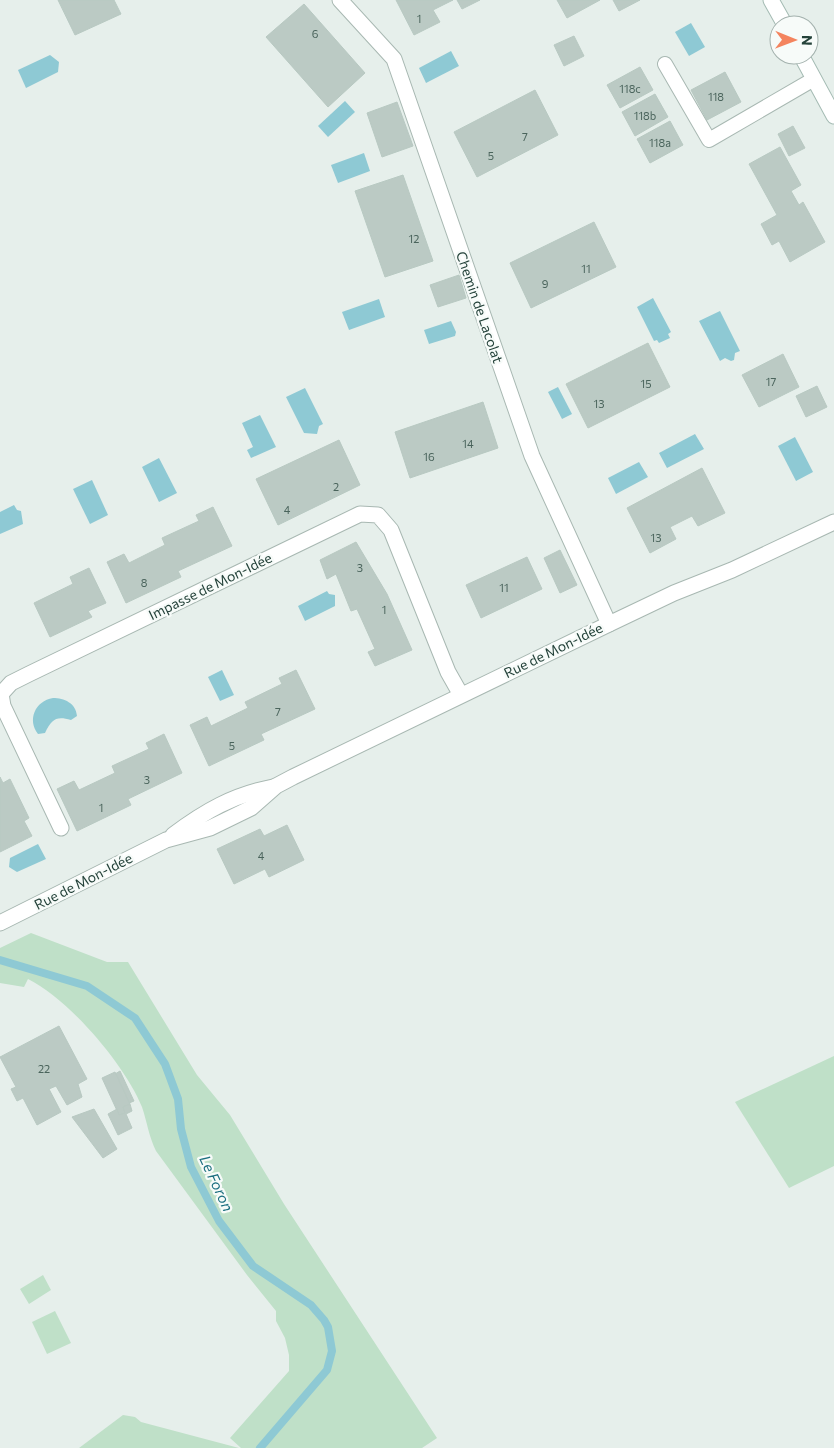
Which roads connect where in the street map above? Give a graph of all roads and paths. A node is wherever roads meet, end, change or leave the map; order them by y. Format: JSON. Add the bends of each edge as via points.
{"nodes":[{"id":1,"x":340,"y":0,"type":"edge"},
{"id":2,"x":771,"y":0,"type":"edge"},
{"id":3,"x":779,"y":15,"type":"edge"},
{"id":4,"x":665,"y":64,"type":"dead end"},
{"id":5,"x":806,"y":65,"type":"edge"},
{"id":6,"x":814,"y":79,"type":"junction"},
{"id":7,"x":834,"y":116,"type":"edge"},
{"id":8,"x":834,"y":522,"type":"edge"},
{"id":9,"x":609,"y":624,"type":"junction"},
{"id":10,"x":461,"y":694,"type":"junction"},
{"id":11,"x":61,"y":828,"type":"dead end"},
{"id":12,"x":0,"y":923,"type":"edge"}],
"edges":[{"from":1,"to":9,"type":"street","name":"Chemin de Lacolat","via":[[394,59],[532,456]]},
{"from":2,"to":3,"type":"street"},
{"from":4,"to":6,"type":"lane","via":[[709,140]]},
{"from":5,"to":6,"type":"street"},
{"from":6,"to":7,"type":"street"},
{"from":8,"to":9,"type":"street","name":"Rue de Mon-Idée"},
{"from":9,"to":10,"type":"street","name":"Rue de Mon-Idée"},
{"from":10,"to":11,"type":"street","name":"Impasse de Mon-Idée","via":[[448,672],[391,530],[378,515],[360,514],[29,674],[12,683],[1,694],[3,706]]},
{"from":10,"to":12,"type":"street","name":"Rue de Mon-Idée","via":[[276,786],[251,808],[210,828],[166,840]]}]}
